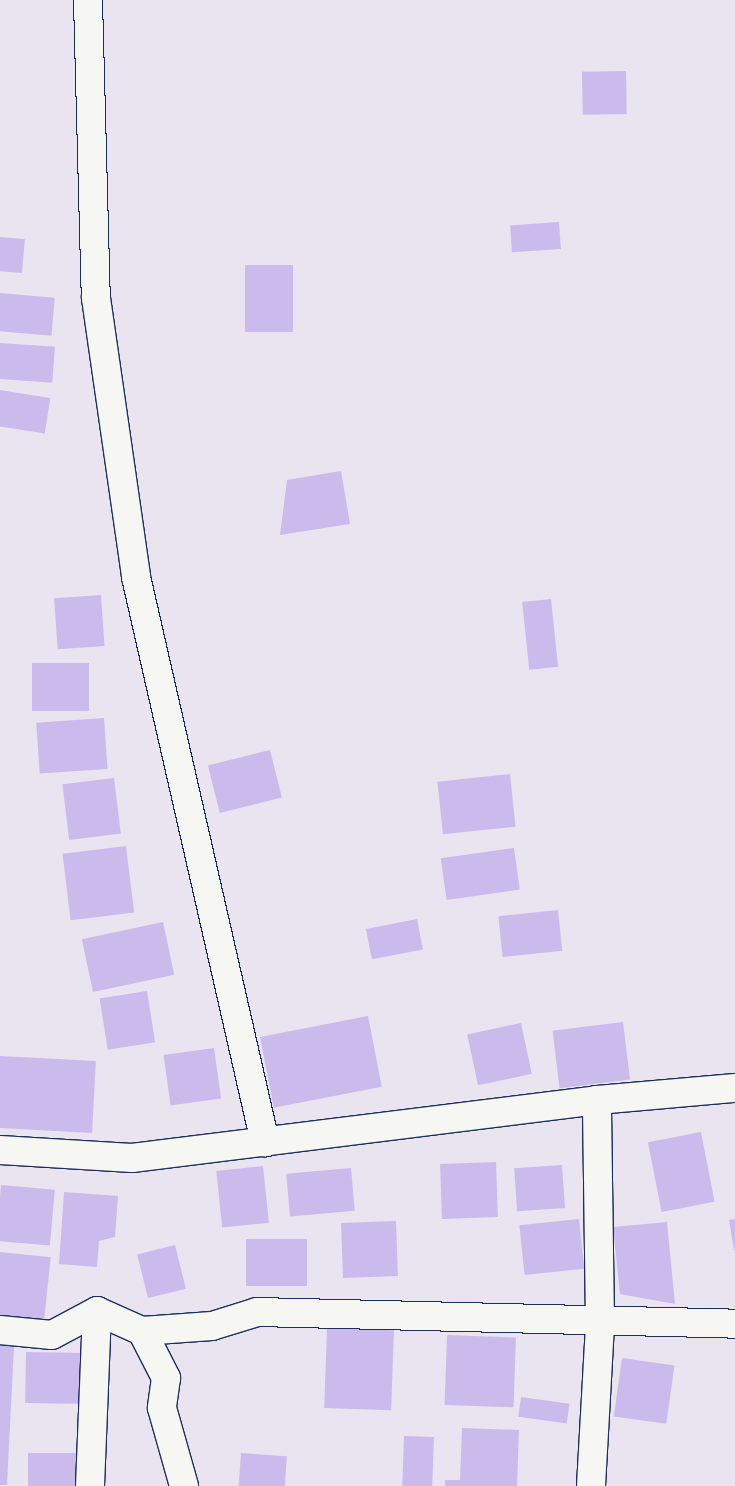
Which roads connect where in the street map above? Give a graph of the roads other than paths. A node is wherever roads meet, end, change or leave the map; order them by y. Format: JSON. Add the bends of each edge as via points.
{"nodes":[{"id":1,"x":88,"y":0,"type":"edge"},
{"id":2,"x":735,"y":1088,"type":"edge"},
{"id":3,"x":596,"y":1100,"type":"junction"},
{"id":4,"x":265,"y":1142,"type":"junction"},
{"id":5,"x":0,"y":1150,"type":"edge"},
{"id":6,"x":97,"y":1311,"type":"junction"},
{"id":7,"x":600,"y":1323,"type":"junction"},
{"id":8,"x":735,"y":1324,"type":"edge"},
{"id":9,"x":0,"y":1330,"type":"edge"},
{"id":10,"x":142,"y":1331,"type":"junction"},
{"id":11,"x":90,"y":1486,"type":"edge"},
{"id":12,"x":184,"y":1486,"type":"edge"},
{"id":13,"x":591,"y":1486,"type":"edge"}],
"edges":[{"from":1,"to":4,"type":"street","via":[[96,298],[136,577]]},
{"from":2,"to":3,"type":"street"},
{"from":3,"to":4,"type":"street"},
{"from":3,"to":7,"type":"street"},
{"from":4,"to":5,"type":"street","via":[[132,1158]]},
{"from":6,"to":9,"type":"street","via":[[52,1335]]},
{"from":6,"to":10,"type":"street"},
{"from":6,"to":11,"type":"street"},
{"from":7,"to":8,"type":"street"},
{"from":7,"to":10,"type":"street","via":[[257,1312],[212,1326]]},
{"from":7,"to":13,"type":"street"},
{"from":10,"to":12,"type":"street","via":[[166,1378],[162,1408]]}]}
